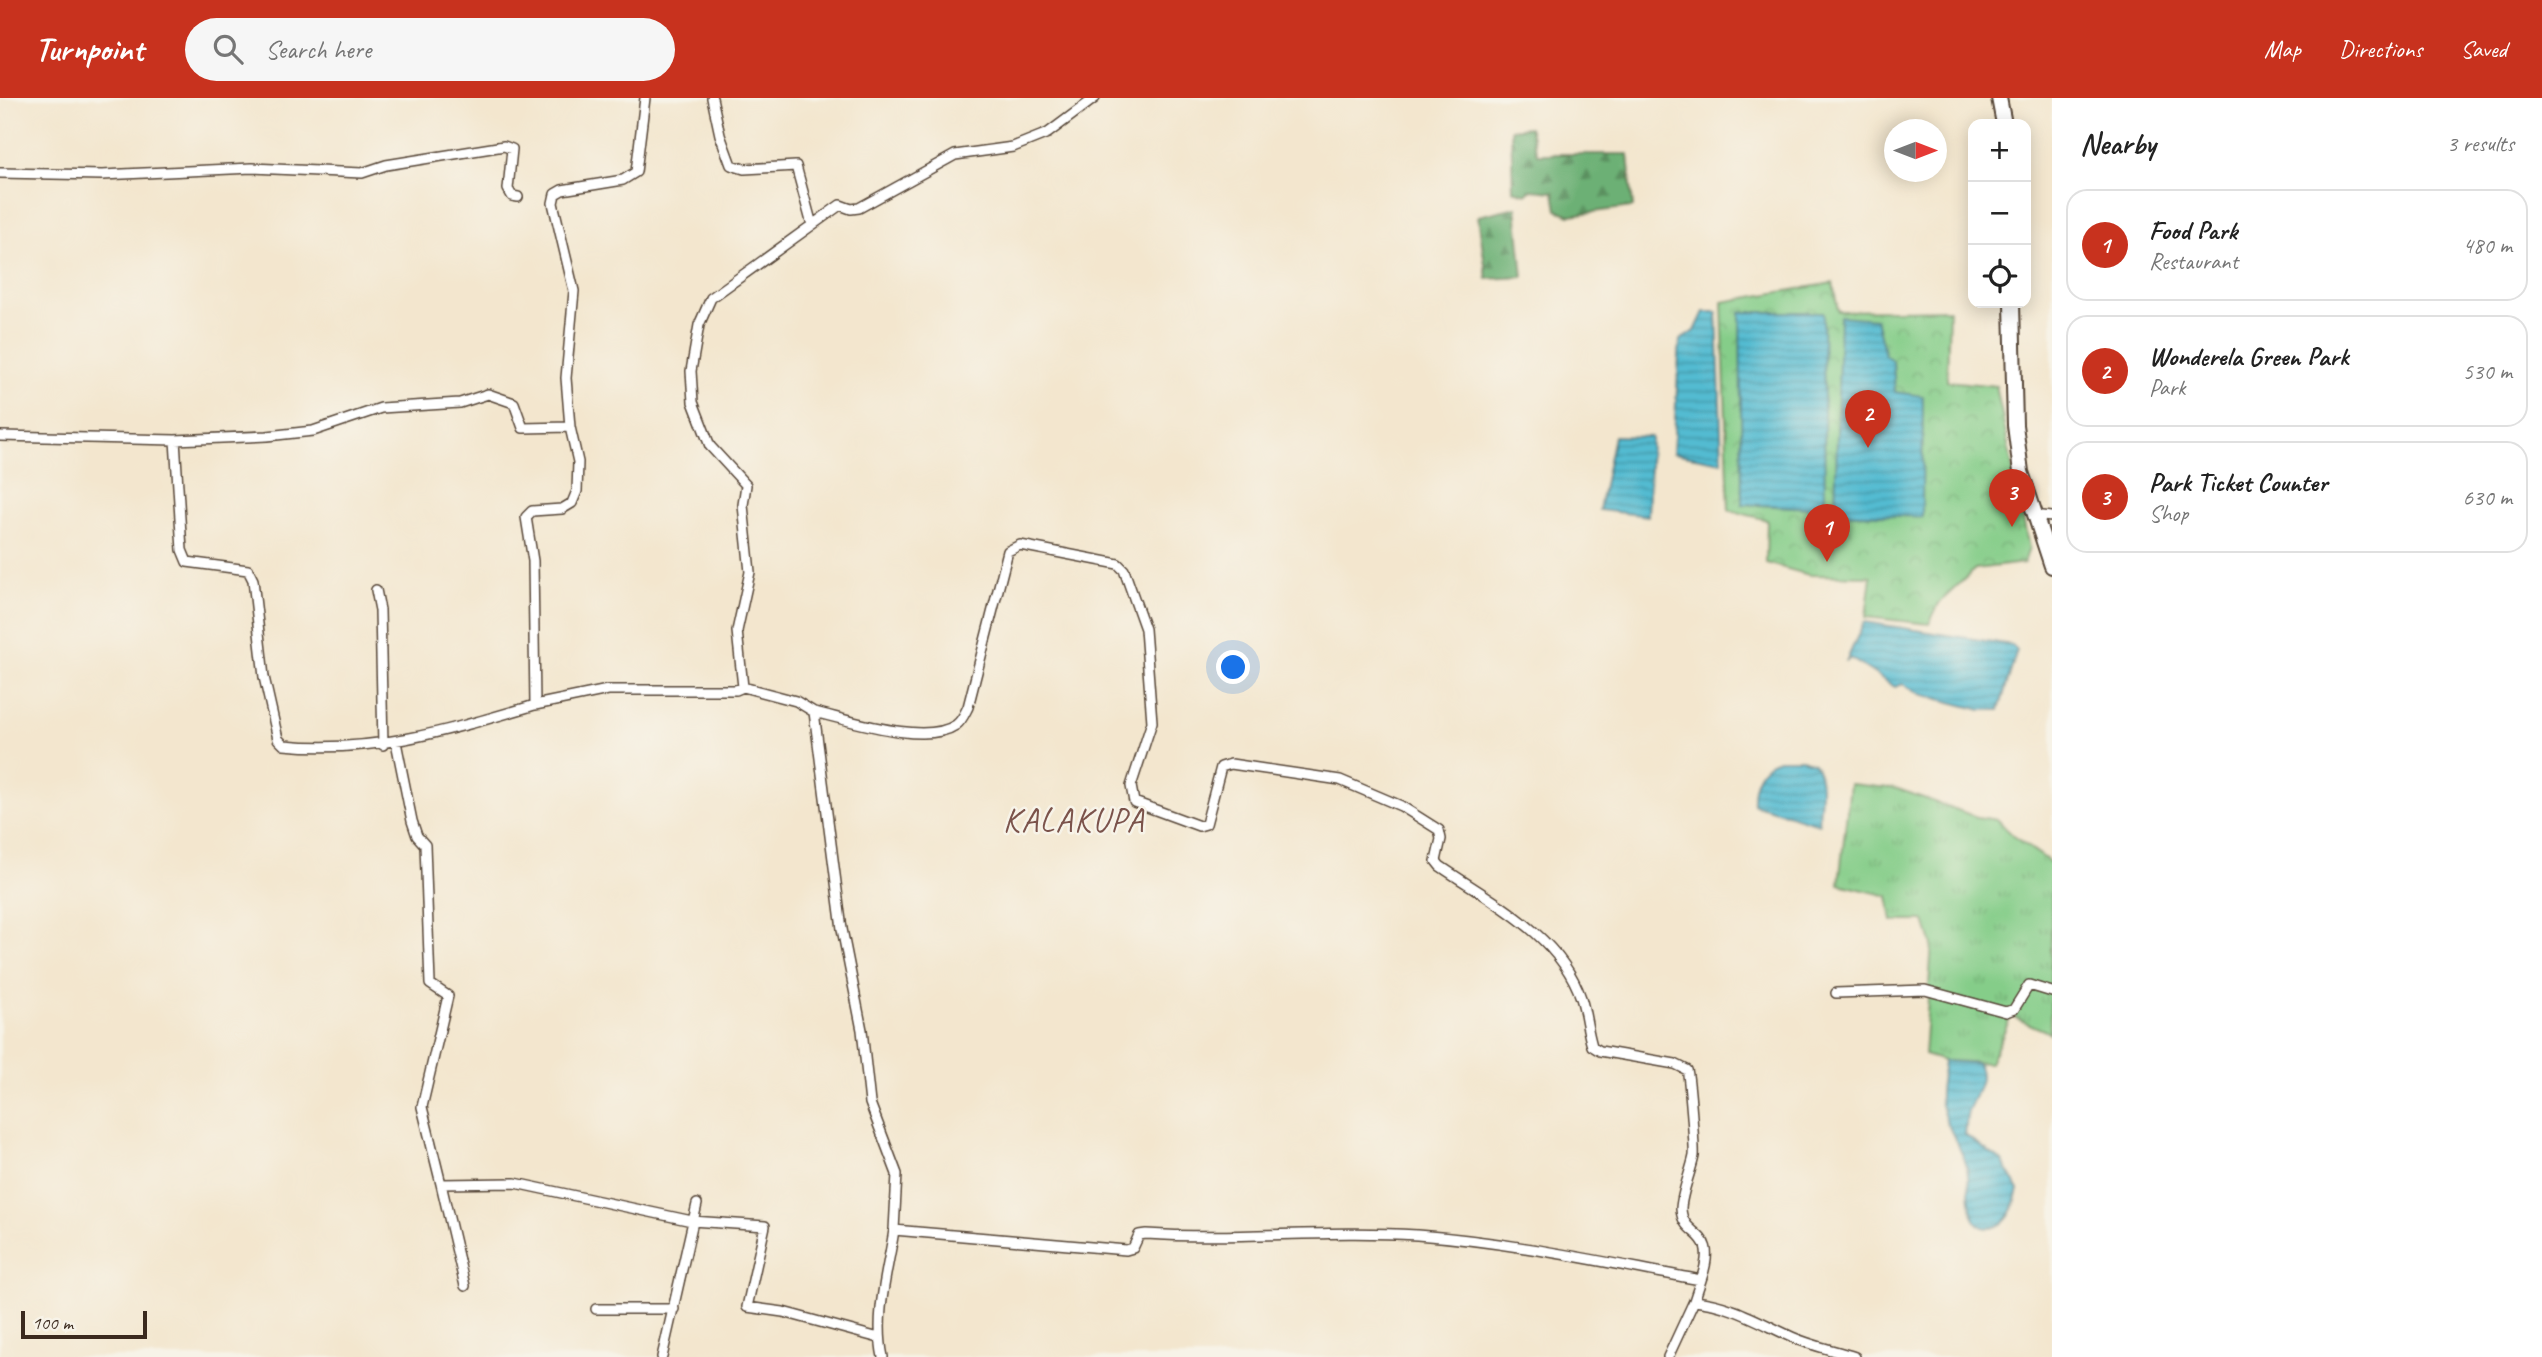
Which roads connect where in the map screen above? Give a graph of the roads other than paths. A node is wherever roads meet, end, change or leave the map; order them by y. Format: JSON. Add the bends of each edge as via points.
{"nodes":[{"id":1,"x":645,"y":98,"type":"edge"},
{"id":2,"x":712,"y":98,"type":"edge"},
{"id":3,"x":1095,"y":98,"type":"edge"},
{"id":4,"x":1999,"y":98,"type":"edge"},
{"id":5,"x":2003,"y":119,"type":"edge"},
{"id":6,"x":0,"y":173,"type":"edge"},
{"id":7,"x":518,"y":197,"type":"dead end"},
{"id":8,"x":812,"y":225,"type":"junction"},
{"id":9,"x":2012,"y":308,"type":"edge"},
{"id":10,"x":570,"y":427,"type":"junction"},
{"id":11,"x":0,"y":436,"type":"edge"},
{"id":12,"x":175,"y":440,"type":"junction"},
{"id":13,"x":2032,"y":514,"type":"junction"},
{"id":14,"x":2052,"y":517,"type":"edge"},
{"id":15,"x":2052,"y":566,"type":"edge"},
{"id":16,"x":376,"y":590,"type":"dead end"},
{"id":17,"x":743,"y":687,"type":"junction"},
{"id":18,"x":535,"y":705,"type":"junction"},
{"id":19,"x":814,"y":712,"type":"junction"},
{"id":20,"x":396,"y":742,"type":"junction"},
{"id":21,"x":383,"y":745,"type":"junction"},
{"id":22,"x":2052,"y":992,"type":"edge"},
{"id":23,"x":1836,"y":993,"type":"dead end"},
{"id":24,"x":441,"y":1184,"type":"junction"},
{"id":25,"x":697,"y":1204,"type":"dead end"},
{"id":26,"x":692,"y":1221,"type":"junction"},
{"id":27,"x":894,"y":1230,"type":"junction"},
{"id":28,"x":1701,"y":1280,"type":"junction"},
{"id":29,"x":465,"y":1286,"type":"dead end"},
{"id":30,"x":1694,"y":1301,"type":"junction"},
{"id":31,"x":596,"y":1309,"type":"dead end"},
{"id":32,"x":674,"y":1309,"type":"junction"},
{"id":33,"x":879,"y":1338,"type":"junction"},
{"id":34,"x":662,"y":1357,"type":"edge"},
{"id":35,"x":883,"y":1357,"type":"edge"},
{"id":36,"x":1668,"y":1357,"type":"edge"},
{"id":37,"x":1855,"y":1357,"type":"edge"}],
"edges":[{"from":1,"to":10,"type":"street","via":[[636,172],[623,180],[555,194],[552,203],[574,291],[566,378]]},
{"from":2,"to":8,"type":"street","via":[[731,165],[744,169],[796,166]]},
{"from":3,"to":8,"type":"street","via":[[1048,133],[1013,147],[955,155],[859,208],[840,205]]},
{"from":4,"to":5,"type":"main road"},
{"from":6,"to":7,"type":"street","via":[[102,175],[252,168],[362,173],[504,146],[512,149],[508,189]]},
{"from":8,"to":17,"type":"street","via":[[710,298],[693,343],[693,402],[710,446],[746,485],[743,505],[750,572],[737,631]]},
{"from":9,"to":13,"type":"main road","via":[[2015,425]]},
{"from":10,"to":12,"type":"street","via":[[523,428],[514,403],[488,394],[460,403],[381,408],[313,431]]},
{"from":10,"to":18,"type":"street","via":[[578,462],[572,503],[562,509],[533,511],[526,517],[533,561]]},
{"from":11,"to":12,"type":"street"},
{"from":12,"to":21,"type":"street","via":[[182,550],[187,562],[248,570],[278,739],[292,746]]},
{"from":13,"to":14,"type":"street"},
{"from":13,"to":15,"type":"main road"},
{"from":16,"to":21,"type":"street"},
{"from":17,"to":18,"type":"street","via":[[608,690]]},
{"from":17,"to":19,"type":"street","via":[[796,701]]},
{"from":18,"to":20,"type":"street"},
{"from":19,"to":27,"type":"street","via":[[870,1103],[897,1174]]},
{"from":19,"to":28,"type":"street","via":[[896,730],[928,733],[953,727],[968,707],[1008,551],[1020,545],[1118,564],[1145,629],[1150,662],[1152,722],[1131,786],[1134,802],[1199,826],[1206,824],[1217,776],[1221,767],[1231,764],[1340,780],[1401,806],[1439,831],[1436,861],[1440,866],[1538,935],[1563,963],[1581,997],[1592,1046],[1675,1064],[1689,1075],[1694,1151],[1681,1207],[1684,1219],[1706,1247],[1709,1258]]},
{"from":20,"to":21,"type":"street"},
{"from":20,"to":24,"type":"street","via":[[412,821],[425,845],[430,984],[448,996],[422,1107]]},
{"from":22,"to":23,"type":"street","via":[[2029,985],[2014,1009],[2006,1012],[1925,990]]},
{"from":24,"to":26,"type":"street","via":[[515,1183]]},
{"from":24,"to":29,"type":"street"},
{"from":25,"to":26,"type":"street"},
{"from":26,"to":32,"type":"street"},
{"from":26,"to":33,"type":"street","via":[[765,1226],[747,1303],[750,1309],[783,1311]]},
{"from":27,"to":28,"type":"street","via":[[1126,1250],[1133,1248],[1139,1235],[1146,1234],[1417,1235],[1541,1250]]},
{"from":27,"to":33,"type":"street"},
{"from":28,"to":30,"type":"street"},
{"from":30,"to":36,"type":"street"},
{"from":30,"to":37,"type":"street","via":[[1711,1302],[1794,1338]]},
{"from":31,"to":32,"type":"street"},
{"from":32,"to":34,"type":"street"},
{"from":33,"to":35,"type":"street"}]}
